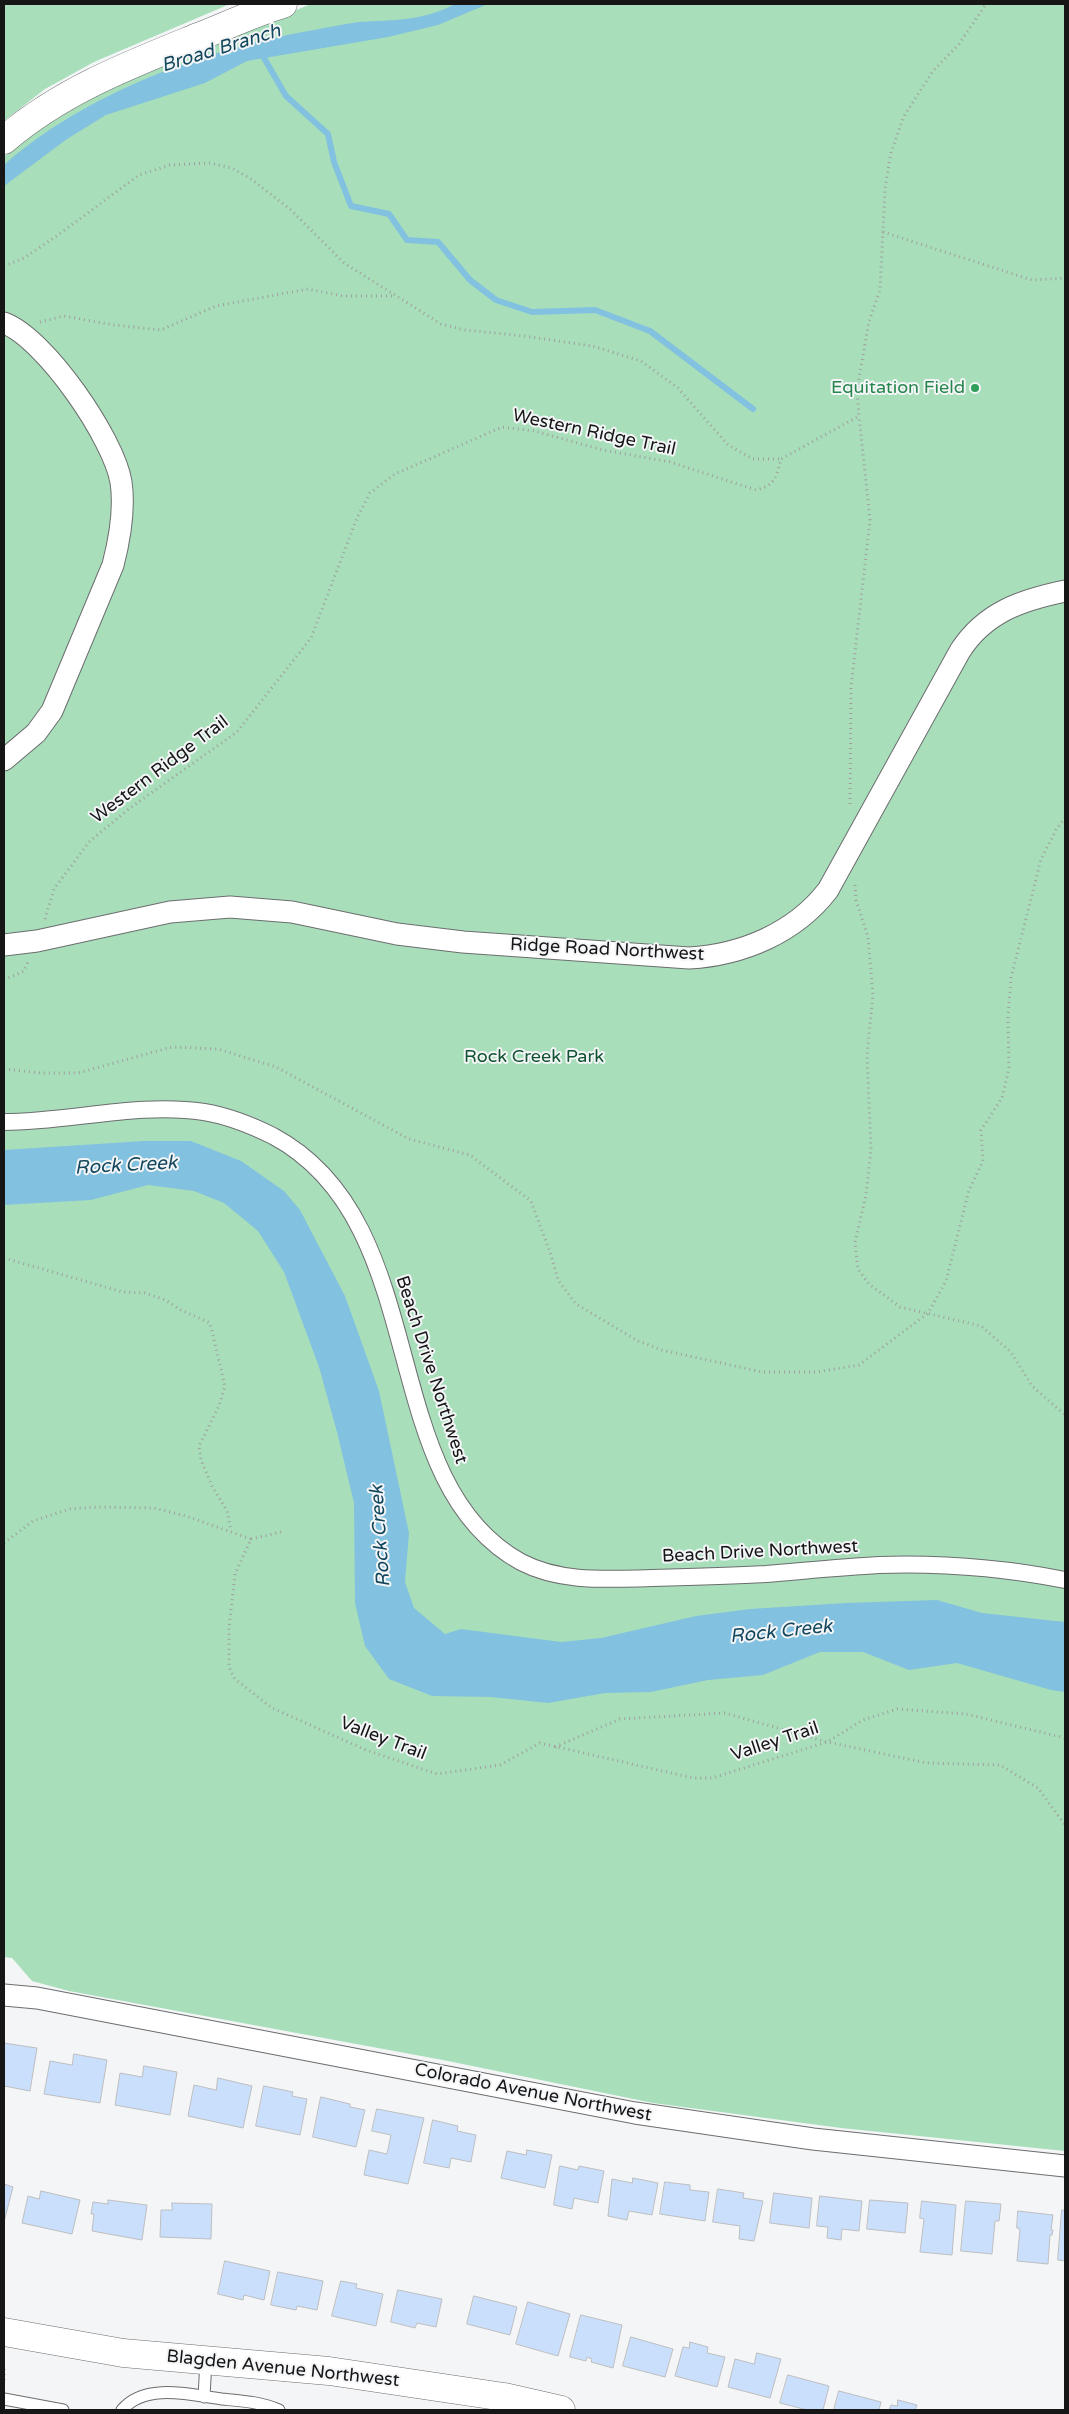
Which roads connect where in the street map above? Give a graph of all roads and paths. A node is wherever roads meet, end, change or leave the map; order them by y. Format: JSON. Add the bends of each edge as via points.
{"nodes":[{"id":1,"x":283,"y":4,"type":"edge"},
{"id":2,"x":986,"y":4,"type":"edge"},
{"id":3,"x":4,"y":140,"type":"edge"},
{"id":4,"x":883,"y":232,"type":"junction"},
{"id":5,"x":4,"y":266,"type":"edge"},
{"id":6,"x":1065,"y":278,"type":"edge"},
{"id":7,"x":395,"y":296,"type":"junction"},
{"id":8,"x":13,"y":328,"type":"edge"},
{"id":9,"x":859,"y":416,"type":"junction"},
{"id":10,"x":781,"y":459,"type":"junction"},
{"id":11,"x":1065,"y":591,"type":"edge"},
{"id":12,"x":4,"y":760,"type":"edge"},
{"id":13,"x":850,"y":811,"type":"dead end"},
{"id":14,"x":1065,"y":818,"type":"edge"},
{"id":15,"x":854,"y":883,"type":"dead end"},
{"id":16,"x":37,"y":941,"type":"junction"},
{"id":17,"x":4,"y":944,"type":"edge"},
{"id":18,"x":4,"y":980,"type":"edge"},
{"id":19,"x":4,"y":1069,"type":"edge"},
{"id":20,"x":4,"y":1122,"type":"edge"},
{"id":21,"x":4,"y":1258,"type":"edge"},
{"id":22,"x":928,"y":1313,"type":"junction"},
{"id":23,"x":1065,"y":1415,"type":"edge"},
{"id":24,"x":231,"y":1531,"type":"junction"},
{"id":25,"x":285,"y":1531,"type":"dead end"},
{"id":26,"x":251,"y":1539,"type":"junction"},
{"id":27,"x":4,"y":1543,"type":"edge"},
{"id":28,"x":1065,"y":1580,"type":"edge"},
{"id":29,"x":1065,"y":1738,"type":"edge"},
{"id":30,"x":827,"y":1742,"type":"junction"},
{"id":31,"x":555,"y":1747,"type":"junction"},
{"id":32,"x":1065,"y":1825,"type":"edge"},
{"id":33,"x":4,"y":1995,"type":"edge"},
{"id":34,"x":1065,"y":2166,"type":"edge"},
{"id":35,"x":4,"y":2332,"type":"edge"},
{"id":36,"x":206,"y":2358,"type":"junction"},
{"id":37,"x":4,"y":2369,"type":"edge"},
{"id":38,"x":4,"y":2389,"type":"edge"},
{"id":39,"x":204,"y":2396,"type":"junction"},
{"id":40,"x":4,"y":2399,"type":"edge"},
{"id":41,"x":63,"y":2410,"type":"edge"},
{"id":42,"x":122,"y":2410,"type":"edge"},
{"id":43,"x":279,"y":2410,"type":"edge"},
{"id":44,"x":562,"y":2410,"type":"edge"}],
"edges":[{"from":1,"to":3,"type":"main road","via":[[96,79],[60,99]]},
{"from":2,"to":4,"type":"path","via":[[959,44],[933,71],[904,116],[891,152]]},
{"from":4,"to":6,"type":"path","via":[[1032,280]]},
{"from":4,"to":9,"type":"path","via":[[880,290],[868,321],[857,390]]},
{"from":5,"to":7,"type":"path","via":[[24,258],[139,175],[170,165],[210,163],[232,168],[251,179],[291,210],[344,263]]},
{"from":7,"to":8,"type":"path","via":[[343,296],[308,289],[216,306],[161,330],[64,316]]},
{"from":7,"to":10,"type":"path","via":[[441,324],[592,346],[641,361],[678,388],[728,445],[752,459]]},
{"from":8,"to":12,"type":"street","via":[[47,356],[101,431],[115,461],[121,483],[122,507],[113,564],[52,712],[36,733]]},
{"from":9,"to":10,"type":"path"},
{"from":9,"to":13,"type":"path","via":[[870,520],[851,687]]},
{"from":10,"to":16,"type":"path","name":"Western Ridge Trail","via":[[776,479],[768,487],[756,490],[670,462],[602,450],[534,431],[502,428],[396,474],[370,493],[357,518],[311,638],[237,732],[130,808],[89,842],[54,889]]},
{"from":11,"to":16,"type":"street","name":"Ridge Road Northwest","via":[[1018,602],[972,634],[828,890],[807,913],[784,930],[744,948],[689,958],[463,942],[397,934],[292,912],[230,907],[170,912]]},
{"from":14,"to":22,"type":"path","via":[[1041,858],[1010,978],[1010,1068],[1002,1098],[981,1130],[983,1161],[969,1190],[946,1281]]},
{"from":15,"to":22,"type":"path","via":[[868,937],[873,994],[867,1055],[871,1149],[866,1195],[855,1242],[858,1269],[869,1284],[900,1307]]},
{"from":16,"to":17,"type":"street","name":"Ridge Road Northwest"},
{"from":16,"to":18,"type":"path","name":"Western Ridge Trail","via":[[24,970]]},
{"from":19,"to":22,"type":"path","via":[[78,1073],[172,1047],[218,1049],[276,1067],[409,1139],[470,1154],[531,1201],[558,1280],[576,1304],[638,1341],[662,1350],[762,1372],[816,1372],[859,1365]]},
{"from":20,"to":28,"type":"street","name":"Beach Drive Northwest","via":[[141,1110],[203,1112],[236,1120],[262,1131],[284,1142],[312,1163],[344,1200],[365,1238],[427,1431],[454,1494],[481,1531],[507,1553],[532,1567],[559,1575],[604,1579],[764,1574],[879,1565],[942,1565],[1014,1571]]},
{"from":21,"to":24,"type":"path","via":[[122,1292],[146,1293],[210,1323],[226,1386],[199,1446],[212,1486],[227,1511]]},
{"from":22,"to":23,"type":"path","via":[[981,1326],[1011,1352],[1032,1386]]},
{"from":24,"to":26,"type":"path"},
{"from":24,"to":27,"type":"path","via":[[154,1508],[98,1507],[70,1509],[33,1521]]},
{"from":25,"to":26,"type":"path"},
{"from":26,"to":31,"type":"path","name":"Valley Trail","via":[[235,1574],[229,1628],[229,1668],[235,1680],[272,1708],[366,1750],[437,1774],[500,1765],[540,1743]]},
{"from":29,"to":30,"type":"path","name":"Valley Trail","via":[[966,1714],[897,1709],[862,1720]]},
{"from":30,"to":31,"type":"path","name":"Valley Trail","via":[[712,1778],[694,1778]]},
{"from":30,"to":31,"type":"path","via":[[725,1713],[620,1719]]},
{"from":30,"to":32,"type":"path","via":[[927,1763],[1000,1765],[1038,1788]]},
{"from":33,"to":34,"type":"street","name":"Colorado Avenue Northwest","via":[[37,1998],[635,2113],[813,2139]]},
{"from":35,"to":36,"type":"main road","name":"Blagden Avenue Northwest","via":[[96,2349]]},
{"from":36,"to":39,"type":"lane"},
{"from":36,"to":44,"type":"main road","name":"Blagden Avenue Northwest","via":[[329,2371],[504,2397]]},
{"from":37,"to":38,"type":"path"},
{"from":39,"to":42,"type":"lane","via":[[182,2392],[147,2395],[135,2399]]},
{"from":39,"to":43,"type":"lane","via":[[264,2404]]},
{"from":40,"to":41,"type":"lane"}]}
